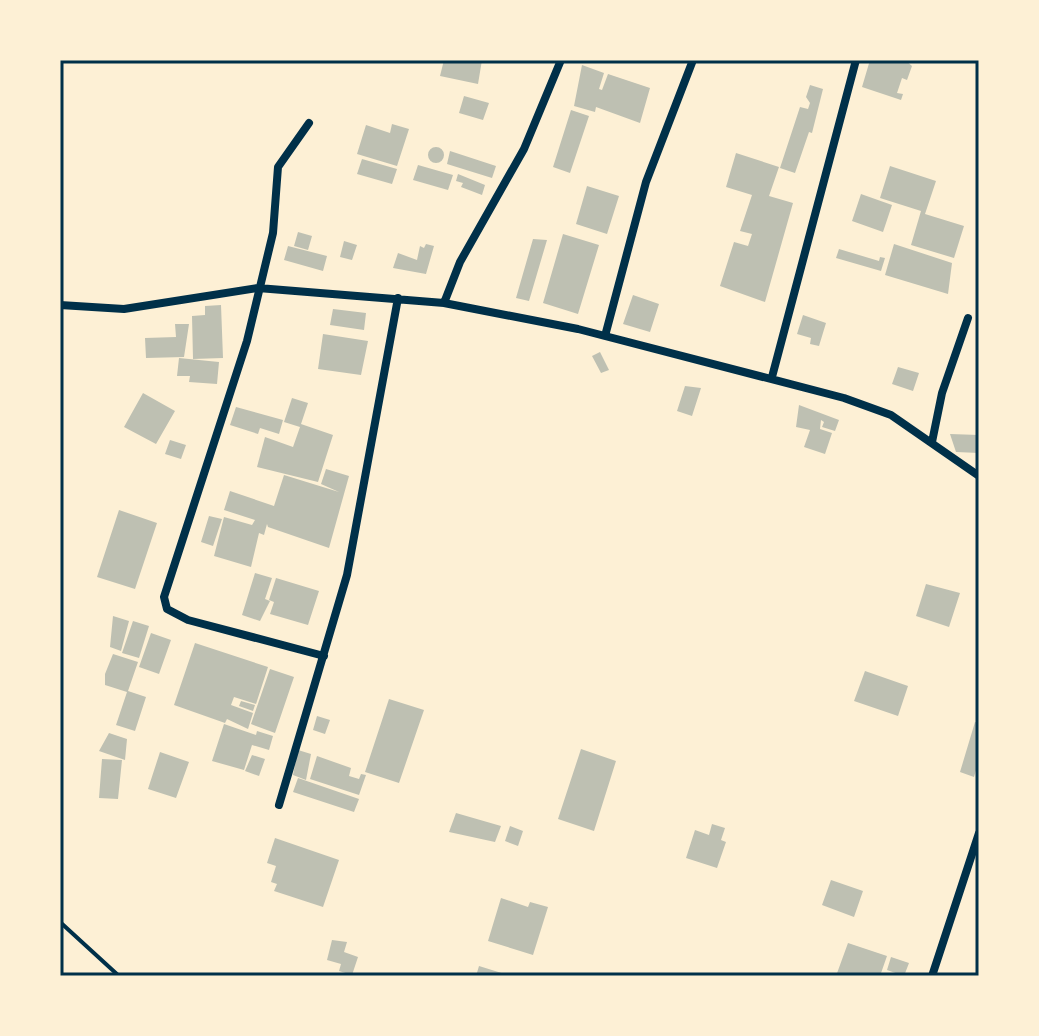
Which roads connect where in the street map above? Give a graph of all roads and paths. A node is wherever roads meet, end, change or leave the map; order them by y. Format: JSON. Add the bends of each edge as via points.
{"nodes":[{"id":1,"x":561,"y":60,"type":"edge"},
{"id":2,"x":693,"y":60,"type":"edge"},
{"id":3,"x":856,"y":60,"type":"edge"},
{"id":4,"x":309,"y":123,"type":"dead end"},
{"id":5,"x":258,"y":288,"type":"junction"},
{"id":6,"x":398,"y":298,"type":"junction"},
{"id":7,"x":444,"y":303,"type":"junction"},
{"id":8,"x":60,"y":305,"type":"edge"},
{"id":9,"x":968,"y":318,"type":"dead end"},
{"id":10,"x":605,"y":336,"type":"junction"},
{"id":11,"x":772,"y":377,"type":"junction"},
{"id":12,"x":932,"y":442,"type":"junction"},
{"id":13,"x":979,"y":476,"type":"edge"},
{"id":14,"x":324,"y":656,"type":"junction"},
{"id":15,"x":279,"y":805,"type":"dead end"},
{"id":16,"x":979,"y":833,"type":"edge"},
{"id":17,"x":60,"y":922,"type":"edge"},
{"id":18,"x":119,"y":976,"type":"edge"},
{"id":19,"x":932,"y":976,"type":"edge"}],
"edges":[{"from":1,"to":7,"type":"street","via":[[524,149],[460,262]]},
{"from":2,"to":10,"type":"street","via":[[646,182]]},
{"from":3,"to":11,"type":"street"},
{"from":4,"to":5,"type":"street","via":[[278,167],[278,208]]},
{"from":5,"to":6,"type":"street"},
{"from":5,"to":8,"type":"street","via":[[124,309]]},
{"from":5,"to":14,"type":"street","via":[[232,396],[164,597],[167,609],[188,620]]},
{"from":6,"to":7,"type":"street"},
{"from":6,"to":14,"type":"street","via":[[347,575]]},
{"from":7,"to":10,"type":"street"},
{"from":9,"to":12,"type":"street","via":[[942,393]]},
{"from":10,"to":11,"type":"street"},
{"from":11,"to":12,"type":"street","via":[[881,411]]},
{"from":12,"to":13,"type":"street"},
{"from":14,"to":15,"type":"street"},
{"from":16,"to":19,"type":"street"},
{"from":17,"to":18,"type":"path"}]}
